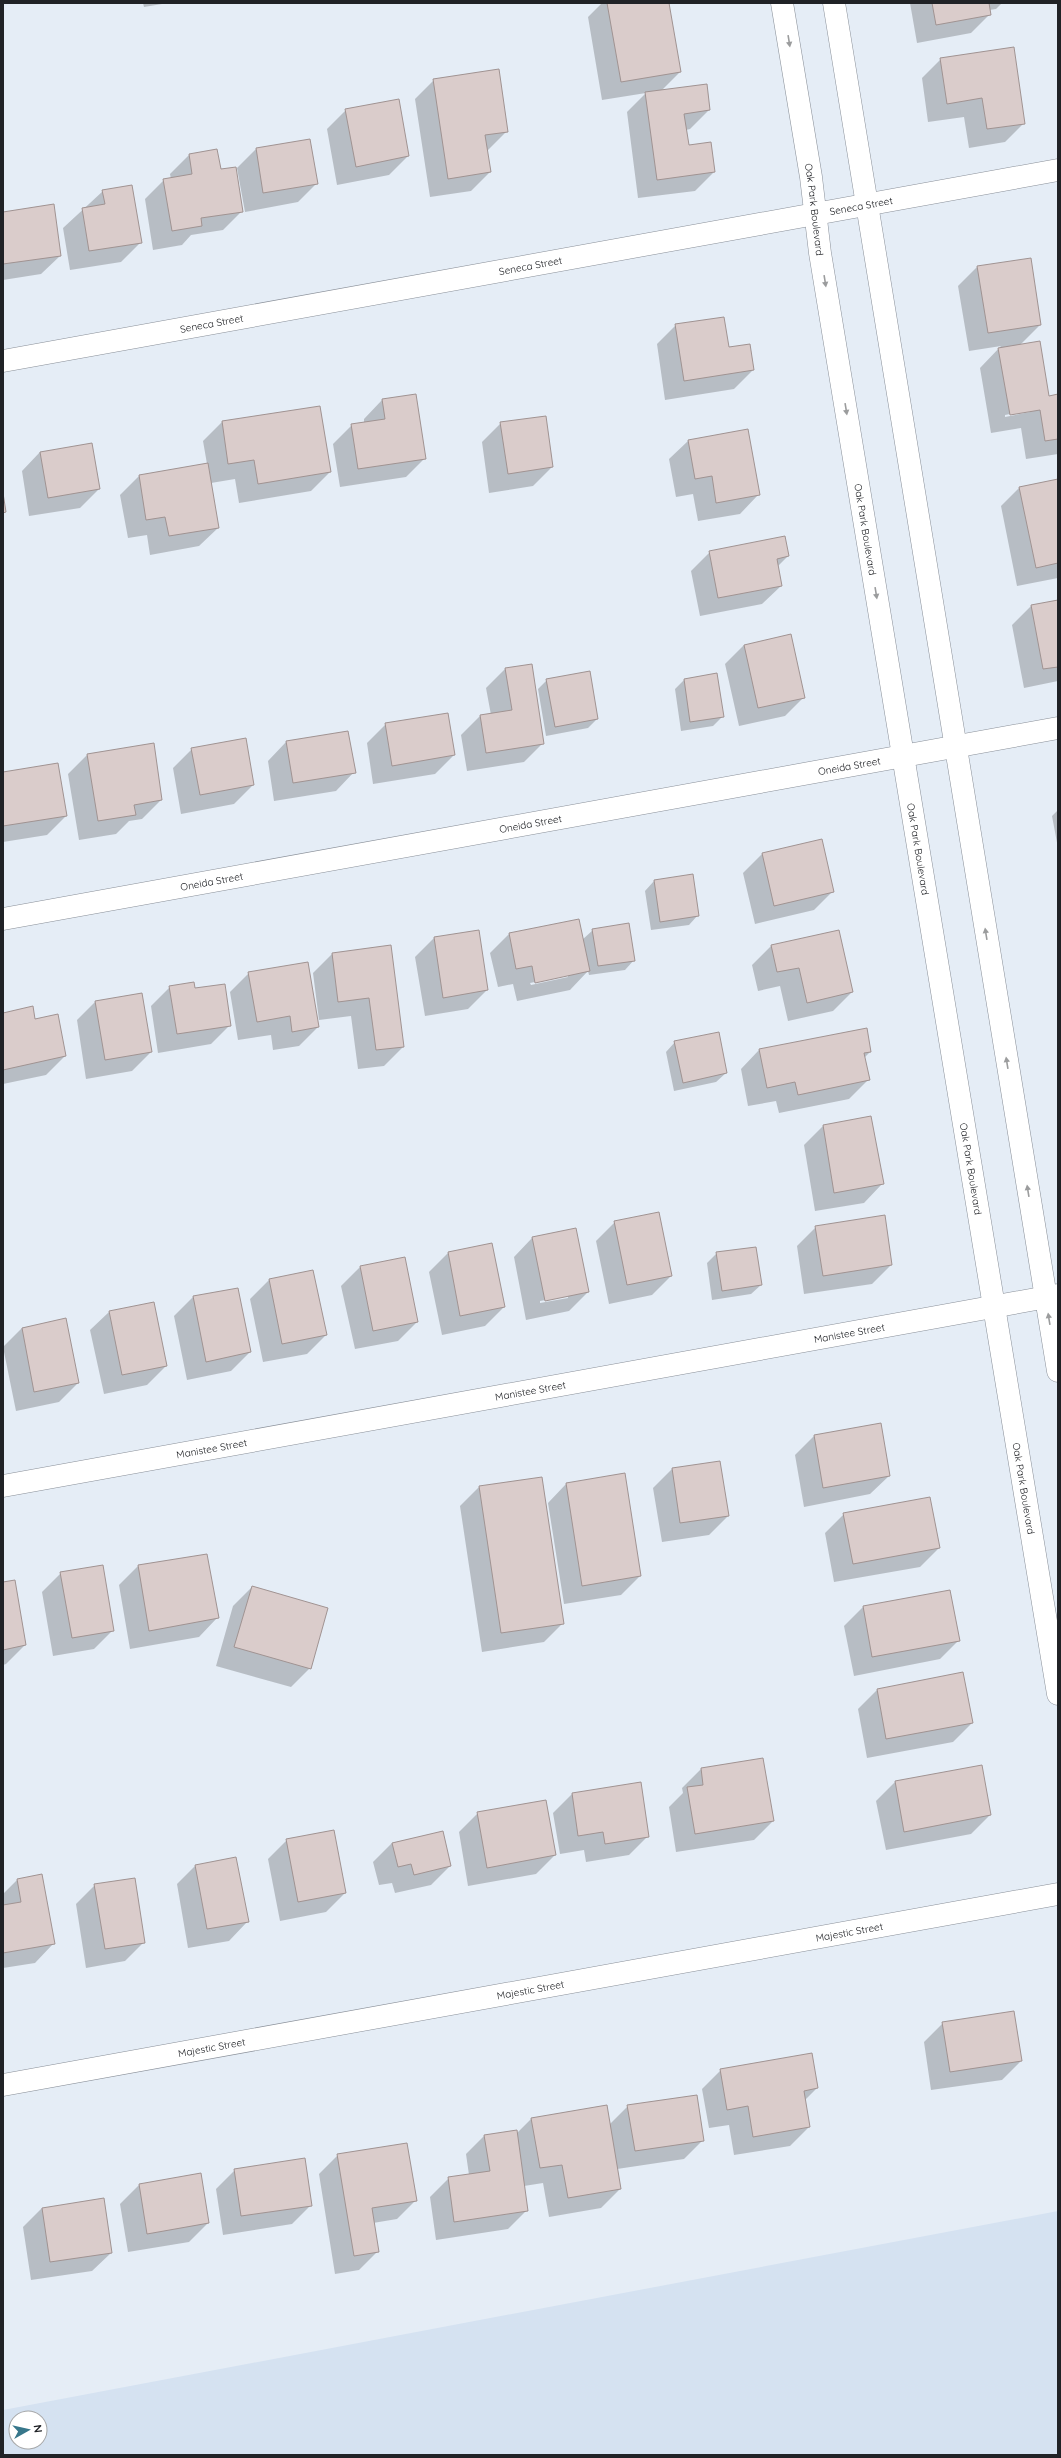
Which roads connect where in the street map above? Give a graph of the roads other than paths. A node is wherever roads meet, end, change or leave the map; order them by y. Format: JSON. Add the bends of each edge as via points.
{"nodes":[{"id":1,"x":782,"y":3,"type":"edge"},
{"id":2,"x":834,"y":3,"type":"edge"},
{"id":3,"x":1058,"y":170,"type":"edge"},
{"id":4,"x":865,"y":205,"type":"junction"},
{"id":5,"x":815,"y":214,"type":"junction"},
{"id":6,"x":3,"y":361,"type":"edge"},
{"id":7,"x":1058,"y":728,"type":"edge"},
{"id":8,"x":955,"y":746,"type":"junction"},
{"id":9,"x":904,"y":756,"type":"junction"},
{"id":10,"x":3,"y":919,"type":"edge"},
{"id":11,"x":1052,"y":1296,"type":"edge"},
{"id":12,"x":995,"y":1307,"type":"junction"},
{"id":13,"x":1058,"y":1372,"type":"edge"},
{"id":14,"x":3,"y":1486,"type":"edge"},
{"id":15,"x":1058,"y":1694,"type":"edge"},
{"id":16,"x":1058,"y":1894,"type":"edge"},
{"id":17,"x":3,"y":2085,"type":"edge"}],
"edges":[{"from":1,"to":5,"type":"street","name":"Oak Park Boulevard","one_way":true},
{"from":2,"to":4,"type":"street"},
{"from":3,"to":4,"type":"street","name":"Seneca Street"},
{"from":4,"to":5,"type":"street","name":"Seneca Street"},
{"from":4,"to":8,"type":"street"},
{"from":5,"to":6,"type":"street","name":"Seneca Street"},
{"from":5,"to":9,"type":"street","name":"Oak Park Boulevard","one_way":true},
{"from":7,"to":8,"type":"street","name":"Oneida Street"},
{"from":8,"to":9,"type":"street","name":"Oneida Street"},
{"from":11,"to":8,"type":"street","one_way":true},
{"from":9,"to":10,"type":"street","name":"Oneida Street"},
{"from":9,"to":12,"type":"street","name":"Oak Park Boulevard"},
{"from":11,"to":12,"type":"street","name":"Manistee Street"},
{"from":13,"to":11,"type":"street","one_way":true},
{"from":12,"to":14,"type":"street","name":"Manistee Street"},
{"from":12,"to":15,"type":"street","name":"Oak Park Boulevard"},
{"from":16,"to":17,"type":"street","name":"Majestic Street"}]}
